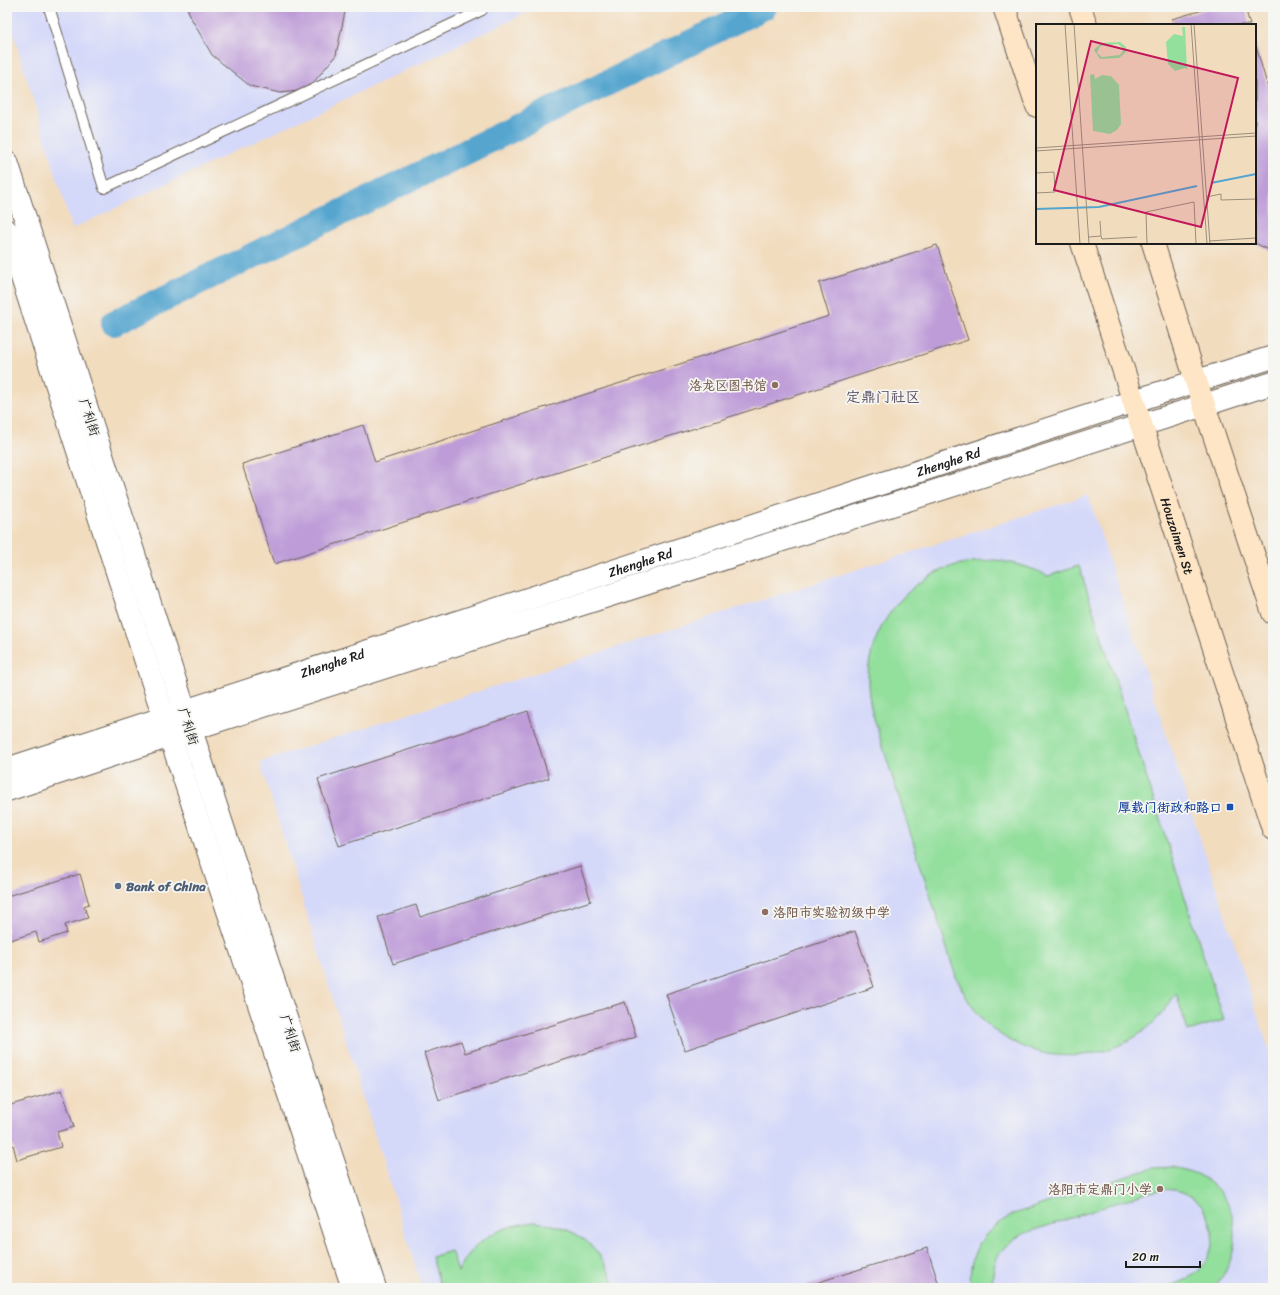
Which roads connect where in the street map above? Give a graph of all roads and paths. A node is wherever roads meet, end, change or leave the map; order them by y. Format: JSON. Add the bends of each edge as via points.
{"nodes":[{"id":1,"x":49,"y":7,"type":"edge"},
{"id":2,"x":480,"y":7,"type":"edge"},
{"id":3,"x":528,"y":7,"type":"edge"},
{"id":4,"x":1004,"y":7,"type":"edge"},
{"id":5,"x":1080,"y":7,"type":"edge"},
{"id":6,"x":529,"y":11,"type":"dead end"},
{"id":7,"x":1086,"y":24,"type":"edge"},
{"id":8,"x":1036,"y":103,"type":"edge"},
{"id":9,"x":7,"y":162,"type":"edge"},
{"id":10,"x":7,"y":231,"type":"edge"},
{"id":11,"x":1082,"y":244,"type":"edge"},
{"id":12,"x":1153,"y":244,"type":"edge"},
{"id":13,"x":23,"y":257,"type":"edge"},
{"id":14,"x":1273,"y":357,"type":"edge"},
{"id":15,"x":1196,"y":381,"type":"junction"},
{"id":16,"x":1273,"y":383,"type":"edge"},
{"id":17,"x":1134,"y":401,"type":"junction"},
{"id":18,"x":1204,"y":405,"type":"junction"},
{"id":19,"x":1142,"y":425,"type":"junction"},
{"id":20,"x":1273,"y":613,"type":"edge"},
{"id":21,"x":188,"y":720,"type":"junction"},
{"id":22,"x":167,"y":727,"type":"junction"},
{"id":23,"x":7,"y":769,"type":"edge"},
{"id":24,"x":7,"y":790,"type":"edge"},
{"id":25,"x":1273,"y":829,"type":"edge"},
{"id":26,"x":353,"y":1288,"type":"edge"},
{"id":27,"x":376,"y":1288,"type":"edge"}],
"edges":[{"from":1,"to":2,"type":"lane","via":[[104,188],[482,10]]},
{"from":3,"to":6,"type":"path"},
{"from":4,"to":8,"type":"main road"},
{"from":5,"to":7,"type":"main road"},
{"from":9,"to":13,"type":"street","name":"广利街"},
{"from":10,"to":13,"type":"street","name":"广利街"},
{"from":11,"to":17,"type":"main road","name":"Houzaimen St"},
{"from":12,"to":15,"type":"main road"},
{"from":13,"to":21,"type":"street","name":"广利街"},
{"from":13,"to":22,"type":"street","name":"广利街"},
{"from":14,"to":15,"type":"street","name":"Zhenghe Rd"},
{"from":15,"to":17,"type":"street","name":"Zhenghe Rd"},
{"from":15,"to":18,"type":"main road"},
{"from":16,"to":18,"type":"street","name":"Zhenghe Rd"},
{"from":17,"to":19,"type":"main road","name":"Houzaimen St"},
{"from":17,"to":21,"type":"street","name":"Zhenghe Rd"},
{"from":18,"to":19,"type":"street","name":"Zhenghe Rd"},
{"from":18,"to":20,"type":"main road"},
{"from":19,"to":21,"type":"street","name":"Zhenghe Rd"},
{"from":19,"to":25,"type":"main road","name":"Houzaimen St"},
{"from":21,"to":22,"type":"street","name":"Zhenghe Rd"},
{"from":21,"to":27,"type":"street","name":"广利街"},
{"from":22,"to":23,"type":"street","name":"Zhenghe Rd"},
{"from":22,"to":24,"type":"street","name":"Zhenghe Rd"},
{"from":22,"to":26,"type":"street","name":"广利街"}]}
